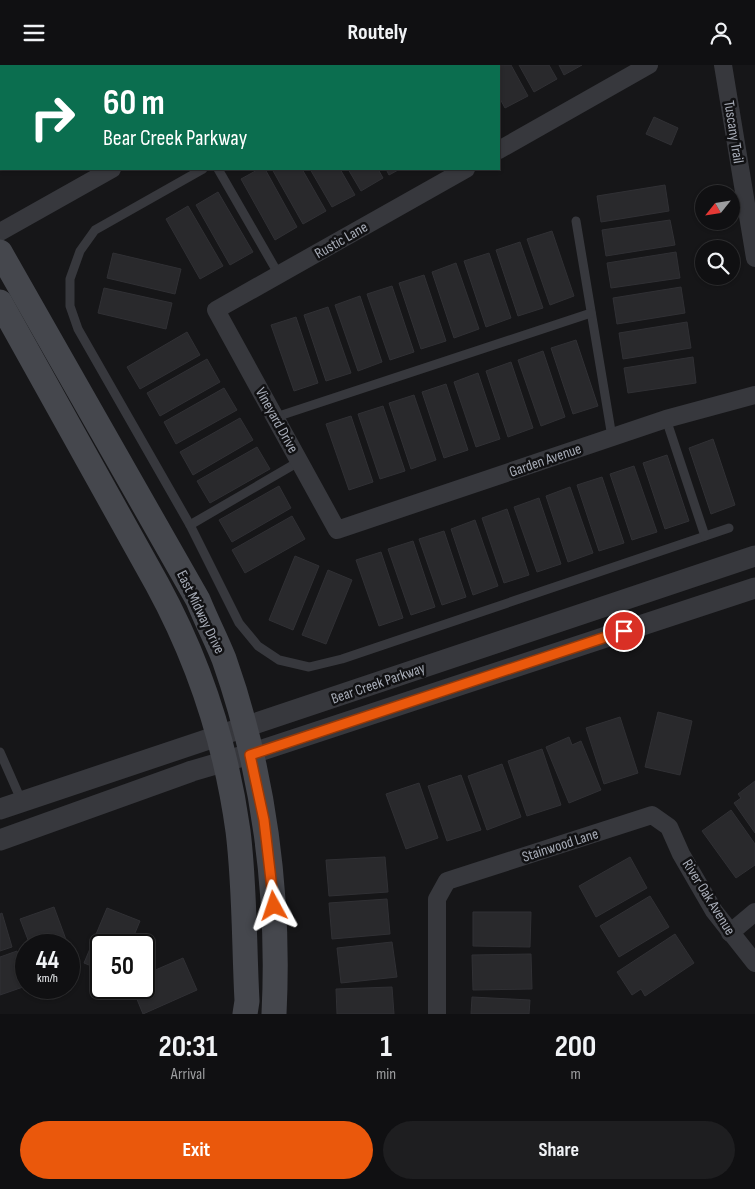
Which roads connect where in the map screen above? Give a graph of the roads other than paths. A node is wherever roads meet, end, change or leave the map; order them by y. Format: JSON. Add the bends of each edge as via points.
{"nodes":[{"id":1,"x":723,"y":65,"type":"edge"},
{"id":2,"x":645,"y":66,"type":"edge"},
{"id":3,"x":500,"y":149,"type":"edge"},
{"id":4,"x":110,"y":170,"type":"edge"},
{"id":5,"x":201,"y":170,"type":"edge"},
{"id":6,"x":219,"y":170,"type":"edge"},
{"id":7,"x":464,"y":170,"type":"edge"},
{"id":8,"x":576,"y":221,"type":"dead end"},
{"id":9,"x":0,"y":232,"type":"edge"},
{"id":10,"x":0,"y":251,"type":"edge"},
{"id":11,"x":755,"y":258,"type":"edge"},
{"id":12,"x":279,"y":275,"type":"junction"},
{"id":13,"x":0,"y":302,"type":"edge"},
{"id":14,"x":216,"y":311,"type":"joint"},
{"id":15,"x":591,"y":313,"type":"junction"},
{"id":16,"x":755,"y":395,"type":"edge"},
{"id":17,"x":276,"y":417,"type":"junction"},
{"id":18,"x":666,"y":419,"type":"junction"},
{"id":19,"x":612,"y":437,"type":"junction"},
{"id":20,"x":300,"y":461,"type":"junction"},
{"id":21,"x":190,"y":525,"type":"junction"},
{"id":22,"x":729,"y":528,"type":"dead end"},
{"id":23,"x":337,"y":530,"type":"joint"},
{"id":24,"x":705,"y":536,"type":"junction"},
{"id":25,"x":755,"y":556,"type":"edge"},
{"id":26,"x":755,"y":588,"type":"edge"},
{"id":27,"x":244,"y":729,"type":"junction"},
{"id":28,"x":219,"y":736,"type":"junction"},
{"id":29,"x":0,"y":752,"type":"edge"},
{"id":30,"x":250,"y":755,"type":"junction"},
{"id":31,"x":225,"y":761,"type":"junction"},
{"id":32,"x":22,"y":802,"type":"junction"},
{"id":33,"x":0,"y":809,"type":"edge"},
{"id":34,"x":670,"y":827,"type":"joint"},
{"id":35,"x":0,"y":840,"type":"edge"},
{"id":36,"x":755,"y":912,"type":"edge"},
{"id":37,"x":730,"y":933,"type":"junction"},
{"id":38,"x":755,"y":963,"type":"edge"},
{"id":39,"x":245,"y":1014,"type":"edge"},
{"id":40,"x":274,"y":1014,"type":"edge"},
{"id":41,"x":437,"y":1014,"type":"edge"}],
"edges":[{"from":1,"to":11,"type":"street","name":"Tuscany Trail"},
{"from":2,"to":3,"type":"street"},
{"from":4,"to":9,"type":"street"},
{"from":5,"to":21,"type":"lane","via":[[95,230],[80,251],[70,279],[70,306],[78,329]]},
{"from":6,"to":12,"type":"lane"},
{"from":7,"to":12,"type":"street","name":"Rustic Lane"},
{"from":8,"to":15,"type":"lane"},
{"from":10,"to":27,"type":"main road","name":"East Midway Drive","via":[[198,600],[223,659]]},
{"from":12,"to":14,"type":"street","name":"Rustic Lane"},
{"from":13,"to":28,"type":"main road","name":"East Midway Drive","via":[[178,623]]},
{"from":14,"to":17,"type":"street","name":"Vineyard Drive"},
{"from":15,"to":17,"type":"lane"},
{"from":15,"to":19,"type":"lane"},
{"from":16,"to":18,"type":"street","name":"Garden Avenue"},
{"from":17,"to":20,"type":"street","name":"Vineyard Drive"},
{"from":18,"to":19,"type":"street","name":"Garden Avenue"},
{"from":18,"to":24,"type":"lane"},
{"from":19,"to":23,"type":"street","name":"Garden Avenue"},
{"from":20,"to":21,"type":"lane"},
{"from":20,"to":23,"type":"street","name":"Vineyard Drive"},
{"from":21,"to":24,"type":"lane","via":[[239,623],[258,646],[279,660],[310,667]]},
{"from":22,"to":24,"type":"lane"},
{"from":25,"to":27,"type":"street","name":"Bear Creek Parkway"},
{"from":26,"to":30,"type":"street","name":"Bear Creek Parkway"},
{"from":27,"to":28,"type":"street","name":"Bear Creek Parkway"},
{"from":27,"to":30,"type":"main road","name":"East Midway Drive"},
{"from":28,"to":31,"type":"main road","name":"East Midway Drive"},
{"from":28,"to":32,"type":"street","name":"Bear Creek Parkway"},
{"from":29,"to":32,"type":"lane"},
{"from":30,"to":31,"type":"street","name":"Bear Creek Parkway"},
{"from":30,"to":40,"type":"main road","name":"East Midway Drive","via":[[264,820],[273,889],[277,957]]},
{"from":31,"to":35,"type":"street","name":"Bear Creek Parkway"},
{"from":31,"to":39,"type":"main road","name":"East Midway Drive","via":[[238,831]]},
{"from":32,"to":33,"type":"street","name":"Bear Creek Parkway"},
{"from":34,"to":37,"type":"street","name":"River Oak Avenue","via":[[681,853]]},
{"from":34,"to":41,"type":"street","name":"Stainwood Lane","via":[[652,815],[447,881],[436,899]]},
{"from":36,"to":37,"type":"street"},
{"from":37,"to":38,"type":"street","name":"River Oak Avenue"}]}
